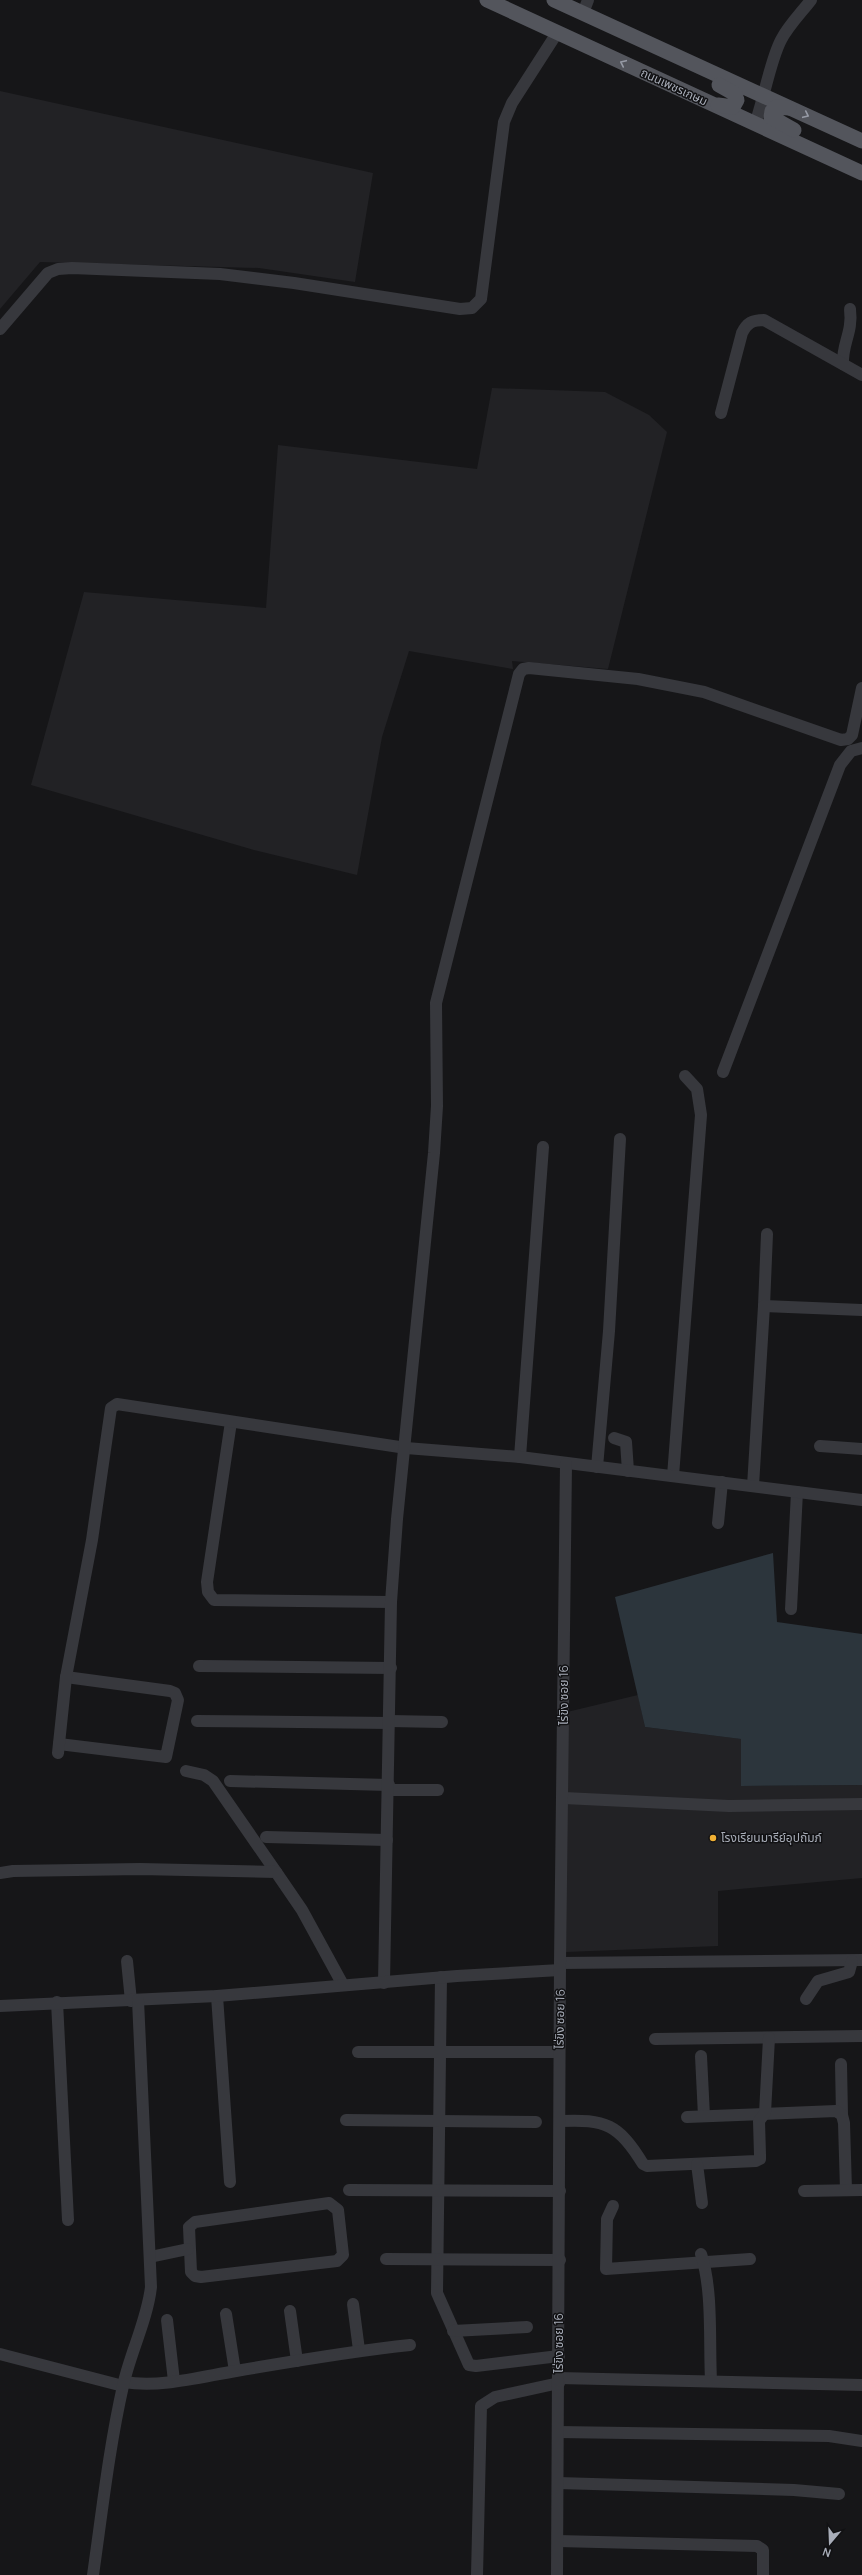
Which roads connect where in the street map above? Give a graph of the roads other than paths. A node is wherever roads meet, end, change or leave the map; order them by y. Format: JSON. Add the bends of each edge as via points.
{"nodes":[{"id":1,"x":487,"y":0,"type":"edge"},
{"id":2,"x":554,"y":0,"type":"edge"},
{"id":3,"x":811,"y":0,"type":"edge"},
{"id":4,"x":586,"y":6,"type":"edge"},
{"id":5,"x":599,"y":21,"type":"junction"},
{"id":6,"x":557,"y":33,"type":"junction"},
{"id":7,"x":765,"y":96,"type":"junction"},
{"id":8,"x":713,"y":104,"type":"junction"},
{"id":9,"x":789,"y":108,"type":"junction"},
{"id":10,"x":756,"y":124,"type":"junction"},
{"id":11,"x":862,"y":141,"type":"edge"},
{"id":12,"x":862,"y":162,"type":"edge"},
{"id":13,"x":862,"y":173,"type":"edge"},
{"id":14,"x":850,"y":309,"type":"dead end"},
{"id":15,"x":0,"y":329,"type":"edge"},
{"id":16,"x":843,"y":364,"type":"junction"},
{"id":17,"x":862,"y":375,"type":"edge"},
{"id":18,"x":721,"y":413,"type":"dead end"},
{"id":19,"x":862,"y":688,"type":"edge"},
{"id":20,"x":854,"y":746,"type":"edge"},
{"id":21,"x":723,"y":1072,"type":"dead end"},
{"id":22,"x":685,"y":1076,"type":"dead end"},
{"id":23,"x":620,"y":1139,"type":"dead end"},
{"id":24,"x":543,"y":1147,"type":"dead end"},
{"id":25,"x":767,"y":1234,"type":"dead end"},
{"id":26,"x":764,"y":1306,"type":"junction"},
{"id":27,"x":862,"y":1310,"type":"edge"},
{"id":28,"x":231,"y":1422,"type":"junction"},
{"id":29,"x":614,"y":1438,"type":"dead end"},
{"id":30,"x":820,"y":1446,"type":"dead end"},
{"id":31,"x":406,"y":1448,"type":"junction"},
{"id":32,"x":862,"y":1449,"type":"edge"},
{"id":33,"x":520,"y":1457,"type":"junction"},
{"id":34,"x":566,"y":1464,"type":"junction"},
{"id":35,"x":597,"y":1467,"type":"junction"},
{"id":36,"x":628,"y":1471,"type":"junction"},
{"id":37,"x":673,"y":1476,"type":"junction"},
{"id":38,"x":722,"y":1482,"type":"junction"},
{"id":39,"x":754,"y":1486,"type":"junction"},
{"id":40,"x":797,"y":1492,"type":"junction"},
{"id":41,"x":862,"y":1500,"type":"edge"},
{"id":42,"x":718,"y":1523,"type":"dead end"},
{"id":43,"x":391,"y":1602,"type":"junction"},
{"id":44,"x":791,"y":1609,"type":"dead end"},
{"id":45,"x":199,"y":1666,"type":"dead end"},
{"id":46,"x":391,"y":1668,"type":"junction"},
{"id":47,"x":66,"y":1677,"type":"junction"},
{"id":48,"x":197,"y":1721,"type":"dead end"},
{"id":49,"x":390,"y":1722,"type":"junction"},
{"id":50,"x":442,"y":1722,"type":"dead end"},
{"id":51,"x":186,"y":1771,"type":"dead end"},
{"id":52,"x":230,"y":1781,"type":"dead end"},
{"id":53,"x":388,"y":1788,"type":"junction"},
{"id":54,"x":438,"y":1790,"type":"dead end"},
{"id":55,"x":564,"y":1798,"type":"junction"},
{"id":56,"x":862,"y":1804,"type":"edge"},
{"id":57,"x":266,"y":1837,"type":"dead end"},
{"id":58,"x":387,"y":1840,"type":"junction"},
{"id":59,"x":276,"y":1872,"type":"junction"},
{"id":60,"x":0,"y":1874,"type":"edge"},
{"id":61,"x":127,"y":1961,"type":"dead end"},
{"id":62,"x":857,"y":1961,"type":"edge"},
{"id":63,"x":560,"y":1967,"type":"junction"},
{"id":64,"x":441,"y":1977,"type":"junction"},
{"id":65,"x":384,"y":1983,"type":"junction"},
{"id":66,"x":343,"y":1985,"type":"junction"},
{"id":67,"x":217,"y":1996,"type":"junction"},
{"id":68,"x":806,"y":1999,"type":"dead end"},
{"id":69,"x":134,"y":2000,"type":"junction"},
{"id":70,"x":57,"y":2002,"type":"junction"},
{"id":71,"x":0,"y":2006,"type":"edge"},
{"id":72,"x":862,"y":2036,"type":"edge"},
{"id":73,"x":769,"y":2038,"type":"junction"},
{"id":74,"x":655,"y":2039,"type":"dead end"},
{"id":75,"x":439,"y":2051,"type":"junction"},
{"id":76,"x":358,"y":2052,"type":"dead end"},
{"id":77,"x":559,"y":2052,"type":"junction"},
{"id":78,"x":700,"y":2056,"type":"dead end"},
{"id":79,"x":841,"y":2064,"type":"dead end"},
{"id":80,"x":765,"y":2113,"type":"junction"},
{"id":81,"x":842,"y":2115,"type":"junction"},
{"id":82,"x":704,"y":2116,"type":"junction"},
{"id":83,"x":687,"y":2117,"type":"dead end"},
{"id":84,"x":346,"y":2120,"type":"dead end"},
{"id":85,"x":439,"y":2121,"type":"junction"},
{"id":86,"x":536,"y":2122,"type":"dead end"},
{"id":87,"x":560,"y":2122,"type":"junction"},
{"id":88,"x":697,"y":2164,"type":"junction"},
{"id":89,"x":230,"y":2182,"type":"dead end"},
{"id":90,"x":349,"y":2190,"type":"dead end"},
{"id":91,"x":846,"y":2190,"type":"junction"},
{"id":92,"x":862,"y":2190,"type":"edge"},
{"id":93,"x":439,"y":2191,"type":"junction"},
{"id":94,"x":560,"y":2191,"type":"junction"},
{"id":95,"x":804,"y":2191,"type":"dead end"},
{"id":96,"x":702,"y":2203,"type":"dead end"},
{"id":97,"x":613,"y":2206,"type":"dead end"},
{"id":98,"x":68,"y":2220,"type":"dead end"},
{"id":99,"x":188,"y":2249,"type":"junction"},
{"id":100,"x":150,"y":2257,"type":"junction"},
{"id":101,"x":438,"y":2258,"type":"junction"},
{"id":102,"x":386,"y":2259,"type":"dead end"},
{"id":103,"x":702,"y":2259,"type":"junction"},
{"id":104,"x":750,"y":2259,"type":"dead end"},
{"id":105,"x":560,"y":2260,"type":"junction"},
{"id":106,"x":353,"y":2304,"type":"dead end"},
{"id":107,"x":290,"y":2312,"type":"dead end"},
{"id":108,"x":226,"y":2314,"type":"dead end"},
{"id":109,"x":167,"y":2320,"type":"dead end"},
{"id":110,"x":527,"y":2327,"type":"dead end"},
{"id":111,"x":453,"y":2331,"type":"junction"},
{"id":112,"x":410,"y":2345,"type":"dead end"},
{"id":113,"x":359,"y":2350,"type":"junction"},
{"id":114,"x":0,"y":2354,"type":"edge"},
{"id":115,"x":559,"y":2356,"type":"junction"},
{"id":116,"x":297,"y":2361,"type":"junction"},
{"id":117,"x":235,"y":2371,"type":"junction"},
{"id":118,"x":559,"y":2380,"type":"junction"},
{"id":119,"x":711,"y":2380,"type":"junction"},
{"id":120,"x":174,"y":2381,"type":"junction"},
{"id":121,"x":124,"y":2384,"type":"junction"},
{"id":122,"x":862,"y":2385,"type":"edge"},
{"id":123,"x":558,"y":2432,"type":"junction"},
{"id":124,"x":862,"y":2441,"type":"edge"},
{"id":125,"x":558,"y":2483,"type":"junction"},
{"id":126,"x":839,"y":2494,"type":"dead end"},
{"id":127,"x":558,"y":2541,"type":"junction"},
{"id":128,"x":93,"y":2575,"type":"edge"},
{"id":129,"x":477,"y":2575,"type":"edge"},
{"id":130,"x":557,"y":2575,"type":"edge"},
{"id":131,"x":763,"y":2575,"type":"edge"}],
"edges":[{"from":1,"to":6,"type":"main road","name":"ถนนเพชรเกษม"},
{"from":2,"to":4,"type":"main road"},
{"from":3,"to":7,"type":"street","via":[[781,39]]},
{"from":4,"to":5,"type":"main road"},
{"from":5,"to":7,"type":"main road"},
{"from":5,"to":8,"type":"main road","via":[[633,47],[731,90],[737,96],[733,106]]},
{"from":8,"to":6,"type":"main road","name":"ถนนเพชรเกษม","one_way":true},
{"from":6,"to":15,"type":"street","via":[[512,103],[504,122],[481,299],[472,308],[460,309],[220,274],[72,268],[48,273]]},
{"from":7,"to":9,"type":"main road"},
{"from":7,"to":10,"type":"street"},
{"from":8,"to":10,"type":"main road","name":"ถนนเพชรเกษม"},
{"from":9,"to":11,"type":"main road","one_way":true},
{"from":9,"to":12,"type":"main road","via":[[776,108],[772,111],[771,117],[776,122]]},
{"from":10,"to":13,"type":"main road","name":"ถนนเพชรเกษม"},
{"from":14,"to":16,"type":"street","via":[[851,327],[845,344]]},
{"from":16,"to":17,"type":"street"},
{"from":16,"to":18,"type":"street","via":[[764,320],[755,320],[746,325],[742,333]]},
{"from":19,"to":20,"type":"street","via":[[852,735]]},
{"from":20,"to":21,"type":"street","via":[[840,765],[830,788]]},
{"from":20,"to":31,"type":"street","via":[[697,690],[638,679],[522,669],[436,1003],[437,1099],[434,1153]]},
{"from":22,"to":37,"type":"street","via":[[697,1089],[701,1115]]},
{"from":23,"to":35,"type":"street","via":[[610,1318]]},
{"from":24,"to":33,"type":"street"},
{"from":25,"to":26,"type":"street"},
{"from":26,"to":27,"type":"street"},
{"from":26,"to":39,"type":"street"},
{"from":28,"to":31,"type":"street"},
{"from":28,"to":43,"type":"street","via":[[207,1582],[210,1596],[214,1600]]},
{"from":28,"to":47,"type":"street","via":[[117,1404],[111,1408],[92,1540]]},
{"from":29,"to":36,"type":"street","via":[[626,1442]]},
{"from":30,"to":32,"type":"street"},
{"from":31,"to":33,"type":"street"},
{"from":31,"to":43,"type":"street","via":[[397,1519]]},
{"from":33,"to":34,"type":"street"},
{"from":34,"to":35,"type":"street"},
{"from":34,"to":55,"type":"street","name":"ไร่ขิง ซอย 16"},
{"from":35,"to":36,"type":"street"},
{"from":36,"to":37,"type":"street"},
{"from":37,"to":38,"type":"street"},
{"from":38,"to":39,"type":"street"},
{"from":38,"to":42,"type":"street"},
{"from":39,"to":40,"type":"street"},
{"from":40,"to":41,"type":"street"},
{"from":40,"to":44,"type":"street"},
{"from":43,"to":46,"type":"street"},
{"from":45,"to":46,"type":"street"},
{"from":46,"to":49,"type":"street"},
{"from":47,"to":47,"type":"street","via":[[58,1748],[166,1757],[178,1700],[175,1693]]},
{"from":48,"to":49,"type":"street"},
{"from":49,"to":50,"type":"street"},
{"from":49,"to":53,"type":"street"},
{"from":51,"to":59,"type":"street","via":[[204,1775],[212,1781]]},
{"from":52,"to":53,"type":"street"},
{"from":53,"to":54,"type":"street"},
{"from":53,"to":58,"type":"street"},
{"from":55,"to":56,"type":"street","via":[[728,1806]]},
{"from":55,"to":63,"type":"street","name":"ไร่ขิง ซอย 16"},
{"from":57,"to":58,"type":"street"},
{"from":58,"to":65,"type":"street"},
{"from":59,"to":60,"type":"street","via":[[140,1869],[13,1871]]},
{"from":59,"to":66,"type":"street","via":[[302,1910]]},
{"from":61,"to":69,"type":"street"},
{"from":62,"to":63,"type":"street"},
{"from":62,"to":68,"type":"street","via":[[849,1972],[818,1981]]},
{"from":63,"to":64,"type":"street"},
{"from":63,"to":77,"type":"street","name":"ไร่ขิง ซอย 16"},
{"from":64,"to":65,"type":"street"},
{"from":64,"to":75,"type":"street"},
{"from":65,"to":66,"type":"street"},
{"from":66,"to":67,"type":"street"},
{"from":67,"to":69,"type":"street"},
{"from":67,"to":89,"type":"street"},
{"from":69,"to":70,"type":"street"},
{"from":69,"to":100,"type":"street"},
{"from":70,"to":71,"type":"street"},
{"from":70,"to":98,"type":"street"},
{"from":72,"to":73,"type":"street"},
{"from":73,"to":74,"type":"street"},
{"from":73,"to":80,"type":"street"},
{"from":75,"to":76,"type":"street"},
{"from":75,"to":77,"type":"street"},
{"from":75,"to":85,"type":"street"},
{"from":77,"to":87,"type":"street","name":"ไร่ขิง ซอย 16"},
{"from":78,"to":82,"type":"street"},
{"from":79,"to":81,"type":"street"},
{"from":80,"to":81,"type":"street","via":[[836,2111]]},
{"from":80,"to":82,"type":"street"},
{"from":80,"to":88,"type":"street","via":[[759,2120],[760,2159]]},
{"from":81,"to":91,"type":"street"},
{"from":82,"to":83,"type":"street"},
{"from":84,"to":85,"type":"street"},
{"from":85,"to":86,"type":"street"},
{"from":85,"to":93,"type":"street"},
{"from":87,"to":88,"type":"street","via":[[583,2120],[610,2125],[624,2137],[644,2166]]},
{"from":87,"to":94,"type":"street","name":"ไร่ขิง ซอย 16"},
{"from":88,"to":96,"type":"street"},
{"from":90,"to":93,"type":"street"},
{"from":91,"to":92,"type":"street"},
{"from":91,"to":95,"type":"street"},
{"from":93,"to":94,"type":"street"},
{"from":93,"to":101,"type":"street"},
{"from":94,"to":105,"type":"street","name":"ไร่ขิง ซอย 16"},
{"from":97,"to":103,"type":"street","via":[[607,2219],[606,2269]]},
{"from":99,"to":99,"type":"street","via":[[191,2272],[201,2277],[337,2261],[342,2255],[338,2210],[329,2204],[195,2222],[189,2227]]},
{"from":99,"to":100,"type":"street"},
{"from":100,"to":121,"type":"street","via":[[149,2306],[136,2340]]},
{"from":101,"to":102,"type":"street"},
{"from":101,"to":105,"type":"street"},
{"from":101,"to":111,"type":"street","via":[[437,2293]]},
{"from":103,"to":104,"type":"street"},
{"from":103,"to":119,"type":"street"},
{"from":105,"to":115,"type":"street","name":"ไร่ขิง ซอย 16"},
{"from":106,"to":113,"type":"street"},
{"from":107,"to":116,"type":"street"},
{"from":108,"to":117,"type":"street"},
{"from":109,"to":120,"type":"street"},
{"from":110,"to":111,"type":"street"},
{"from":111,"to":115,"type":"street","via":[[466,2360],[476,2366]]},
{"from":112,"to":113,"type":"street"},
{"from":113,"to":116,"type":"street"},
{"from":114,"to":121,"type":"street"},
{"from":115,"to":118,"type":"street","name":"ไร่ขิง ซอย 16"},
{"from":116,"to":117,"type":"street"},
{"from":117,"to":120,"type":"street"},
{"from":118,"to":119,"type":"street"},
{"from":118,"to":123,"type":"street","name":"ไร่ขิง ซอย 16"},
{"from":118,"to":129,"type":"street","via":[[495,2397],[481,2406]]},
{"from":119,"to":122,"type":"street"},
{"from":120,"to":121,"type":"street"},
{"from":121,"to":128,"type":"street"},
{"from":123,"to":124,"type":"street","via":[[830,2436]]},
{"from":123,"to":125,"type":"street","name":"ไร่ขิง ซอย 16"},
{"from":125,"to":126,"type":"street","via":[[794,2490]]},
{"from":125,"to":127,"type":"street","name":"ไร่ขิง ซอย 16"},
{"from":127,"to":130,"type":"street","name":"ไร่ขิง ซอย 16"},
{"from":127,"to":131,"type":"street","via":[[758,2546],[763,2550]]}]}
